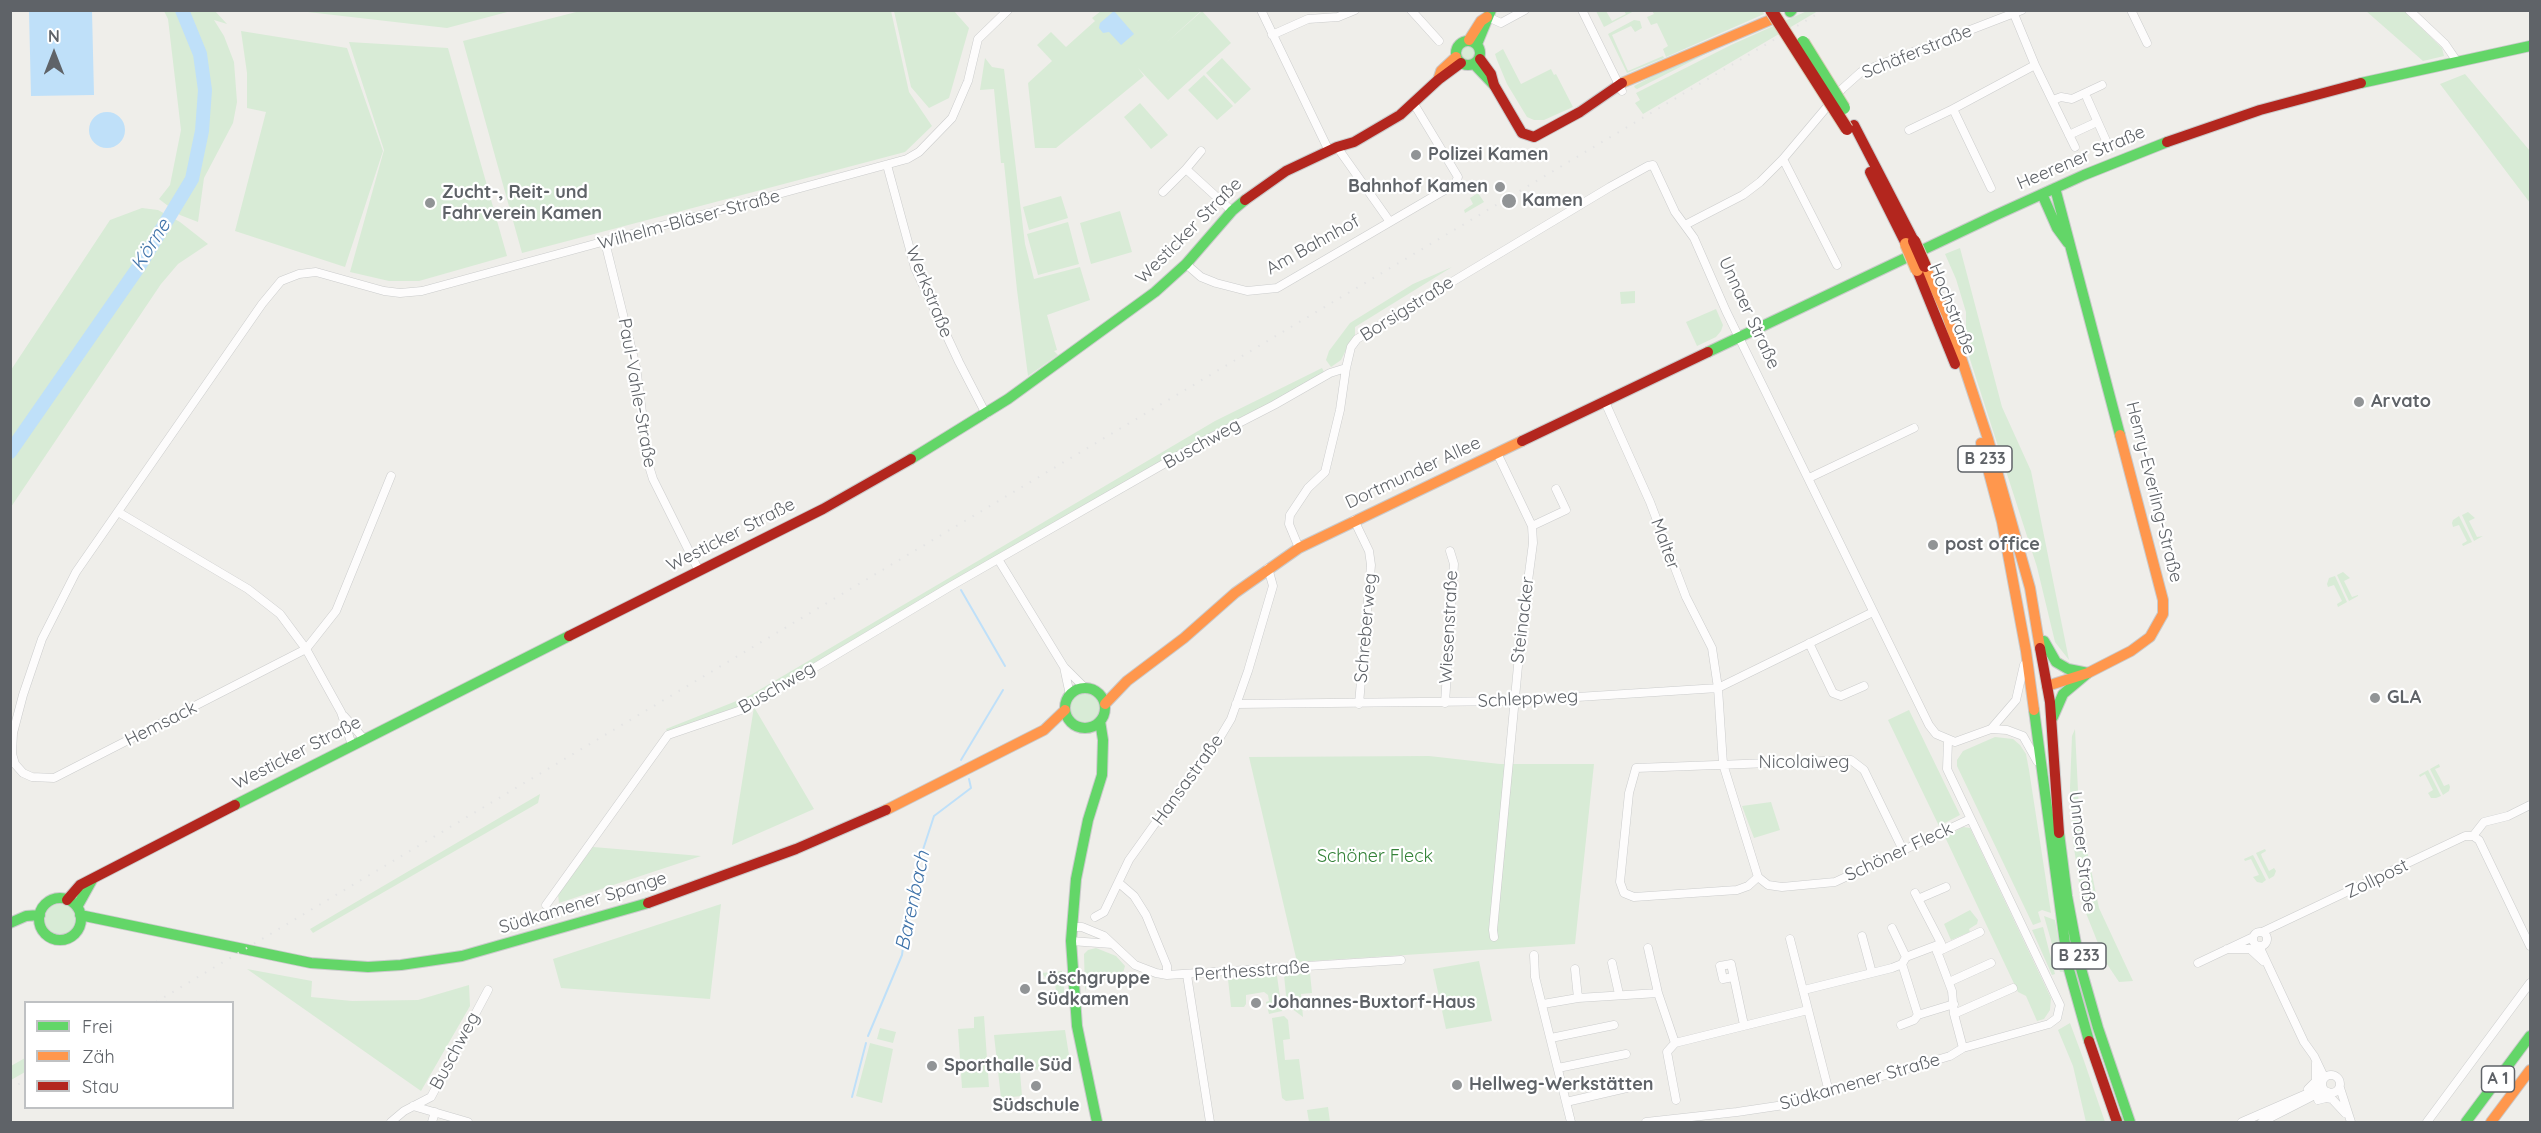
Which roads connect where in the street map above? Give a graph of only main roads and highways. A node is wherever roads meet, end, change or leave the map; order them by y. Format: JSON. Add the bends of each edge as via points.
{"nodes":[{"id":1,"x":1788,"y":11,"type":"edge"},
{"id":2,"x":1490,"y":14,"type":"edge"},
{"id":3,"x":1771,"y":15,"type":"edge"},
{"id":4,"x":1473,"y":42,"type":"junction"},
{"id":5,"x":2530,"y":46,"type":"edge"},
{"id":6,"x":1459,"y":60,"type":"junction"},
{"id":7,"x":1477,"y":62,"type":"junction"},
{"id":8,"x":1851,"y":127,"type":"junction"},
{"id":9,"x":2055,"y":188,"type":"junction"},
{"id":10,"x":2042,"y":194,"type":"junction"},
{"id":11,"x":2068,"y":243,"type":"junction"},
{"id":12,"x":1921,"y":268,"type":"junction"},
{"id":13,"x":1739,"y":337,"type":"joint"},
{"id":14,"x":2037,"y":626,"type":"junction"},
{"id":15,"x":2026,"y":651,"type":"joint"},
{"id":16,"x":2088,"y":673,"type":"junction"},
{"id":17,"x":1127,"y":681,"type":"junction"},
{"id":18,"x":2047,"y":686,"type":"junction"},
{"id":19,"x":2031,"y":688,"type":"junction"},
{"id":20,"x":1098,"y":692,"type":"junction"},
{"id":21,"x":1105,"y":704,"type":"junction"},
{"id":22,"x":1065,"y":710,"type":"junction"},
{"id":23,"x":1100,"y":721,"type":"junction"},
{"id":24,"x":2051,"y":721,"type":"junction"},
{"id":25,"x":1073,"y":724,"type":"junction"},
{"id":26,"x":1087,"y":728,"type":"junction"},
{"id":27,"x":1044,"y":730,"type":"junction"},
{"id":28,"x":1102,"y":753,"type":"junction"},
{"id":29,"x":76,"y":912,"type":"junction"},
{"id":30,"x":40,"y":920,"type":"junction"},
{"id":31,"x":11,"y":922,"type":"edge"},
{"id":32,"x":2530,"y":1036,"type":"edge"},
{"id":33,"x":2530,"y":1070,"type":"edge"},
{"id":34,"x":1097,"y":1122,"type":"edge"},
{"id":35,"x":2117,"y":1122,"type":"edge"},
{"id":36,"x":2130,"y":1122,"type":"edge"},
{"id":37,"x":2466,"y":1122,"type":"edge"},
{"id":38,"x":2491,"y":1122,"type":"edge"}],
"edges":[{"from":1,"to":8,"type":"main road","name":"Hochstraße","number":"B 233","bridge":true},
{"from":2,"to":4,"type":"main road","name":"Westicker Straße","via":[[1487,25]]},
{"from":3,"to":7,"type":"main road","via":[[1653,71],[1620,88],[1601,104],[1534,137],[1526,136],[1513,120],[1491,74]]},
{"from":3,"to":8,"type":"main road","name":"Hochstraße","number":"B 233","bridge":true},
{"from":4,"to":6,"type":"main road","name":"Westicker Straße","via":[[1459,45]]},
{"from":4,"to":7,"type":"main road","via":[[1481,51]]},
{"from":5,"to":9,"type":"main road","name":"Heerener Straße","via":[[2373,79],[2260,110],[2176,138]]},
{"from":6,"to":7,"type":"main road","via":[[1467,65]]},
{"from":6,"to":29,"type":"main road","name":"Westicker Straße","via":[[1441,71],[1438,80],[1400,115],[1354,142],[1268,182],[1232,211],[1186,264],[1138,305],[986,414],[882,477],[80,885]]},
{"from":8,"to":12,"type":"main road","name":"Hochstraße","number":"B 233","bridge":true},
{"from":9,"to":10,"type":"main road","name":"Heerener Straße"},
{"from":9,"to":11,"type":"main road","name":"Henry-Everling-Straße"},
{"from":10,"to":11,"type":"main road","name":"Henry-Everling-Straße"},
{"from":10,"to":13,"type":"main road","name":"Heerener Straße"},
{"from":11,"to":16,"type":"main road","name":"Henry-Everling-Straße","via":[[2163,600],[2163,614],[2150,637]]},
{"from":12,"to":14,"type":"main road","name":"Hochstraße","number":"B 233","via":[[1947,315],[1988,439]]},
{"from":12,"to":15,"type":"main road","name":"Hochstraße","number":"B 233","via":[[1980,441],[2002,522]]},
{"from":13,"to":17,"type":"main road","name":"Dortmunder Allee","via":[[1299,548],[1235,593]]},
{"from":14,"to":16,"type":"main road","via":[[2056,663]]},
{"from":14,"to":18,"type":"main road","name":"Unnaer Straße","number":"B 233"},
{"from":15,"to":19,"type":"main road","name":"Unnaer Straße","number":"B 233"},
{"from":16,"to":18,"type":"main road","name":"Henry-Everling-Straße"},
{"from":16,"to":24,"type":"main road","via":[[2063,694]]},
{"from":17,"to":20,"type":"main road","name":"Dortmunder Allee"},
{"from":17,"to":21,"type":"main road","name":"Dortmunder Allee"},
{"from":18,"to":19,"type":"main road"},
{"from":18,"to":24,"type":"main road","name":"Unnaer Straße","number":"B 233"},
{"from":19,"to":35,"type":"main road","name":"Unnaer Straße","number":"B 233","via":[[2068,966],[2085,1031]]},
{"from":20,"to":21,"type":"main road"},
{"from":20,"to":22,"type":"main road","via":[[1084,688],[1070,695]]},
{"from":21,"to":23,"type":"main road"},
{"from":22,"to":25,"type":"main road"},
{"from":22,"to":27,"type":"main road"},
{"from":23,"to":26,"type":"main road"},
{"from":23,"to":28,"type":"main road"},
{"from":24,"to":36,"type":"main road","name":"Unnaer Straße","number":"B 233","via":[[2059,833],[2080,965],[2100,1038]]},
{"from":25,"to":26,"type":"main road"},
{"from":25,"to":27,"type":"main road"},
{"from":26,"to":28,"type":"main road"},
{"from":27,"to":29,"type":"main road","name":"Südkamener Spange","via":[[896,806],[746,869],[602,918],[462,956],[368,967],[320,964]]},
{"from":28,"to":34,"type":"main road","via":[[1102,775],[1076,879],[1071,941],[1076,1017]]},
{"from":29,"to":30,"type":"main road","via":[[52,900],[44,906]]},
{"from":29,"to":30,"type":"main road","via":[[72,936],[60,940],[48,936]]},
{"from":30,"to":31,"type":"main road","via":[[26,916]]},
{"from":32,"to":37,"type":"main road","number":"A 1"},
{"from":33,"to":38,"type":"main road","number":"A 1"}]}
